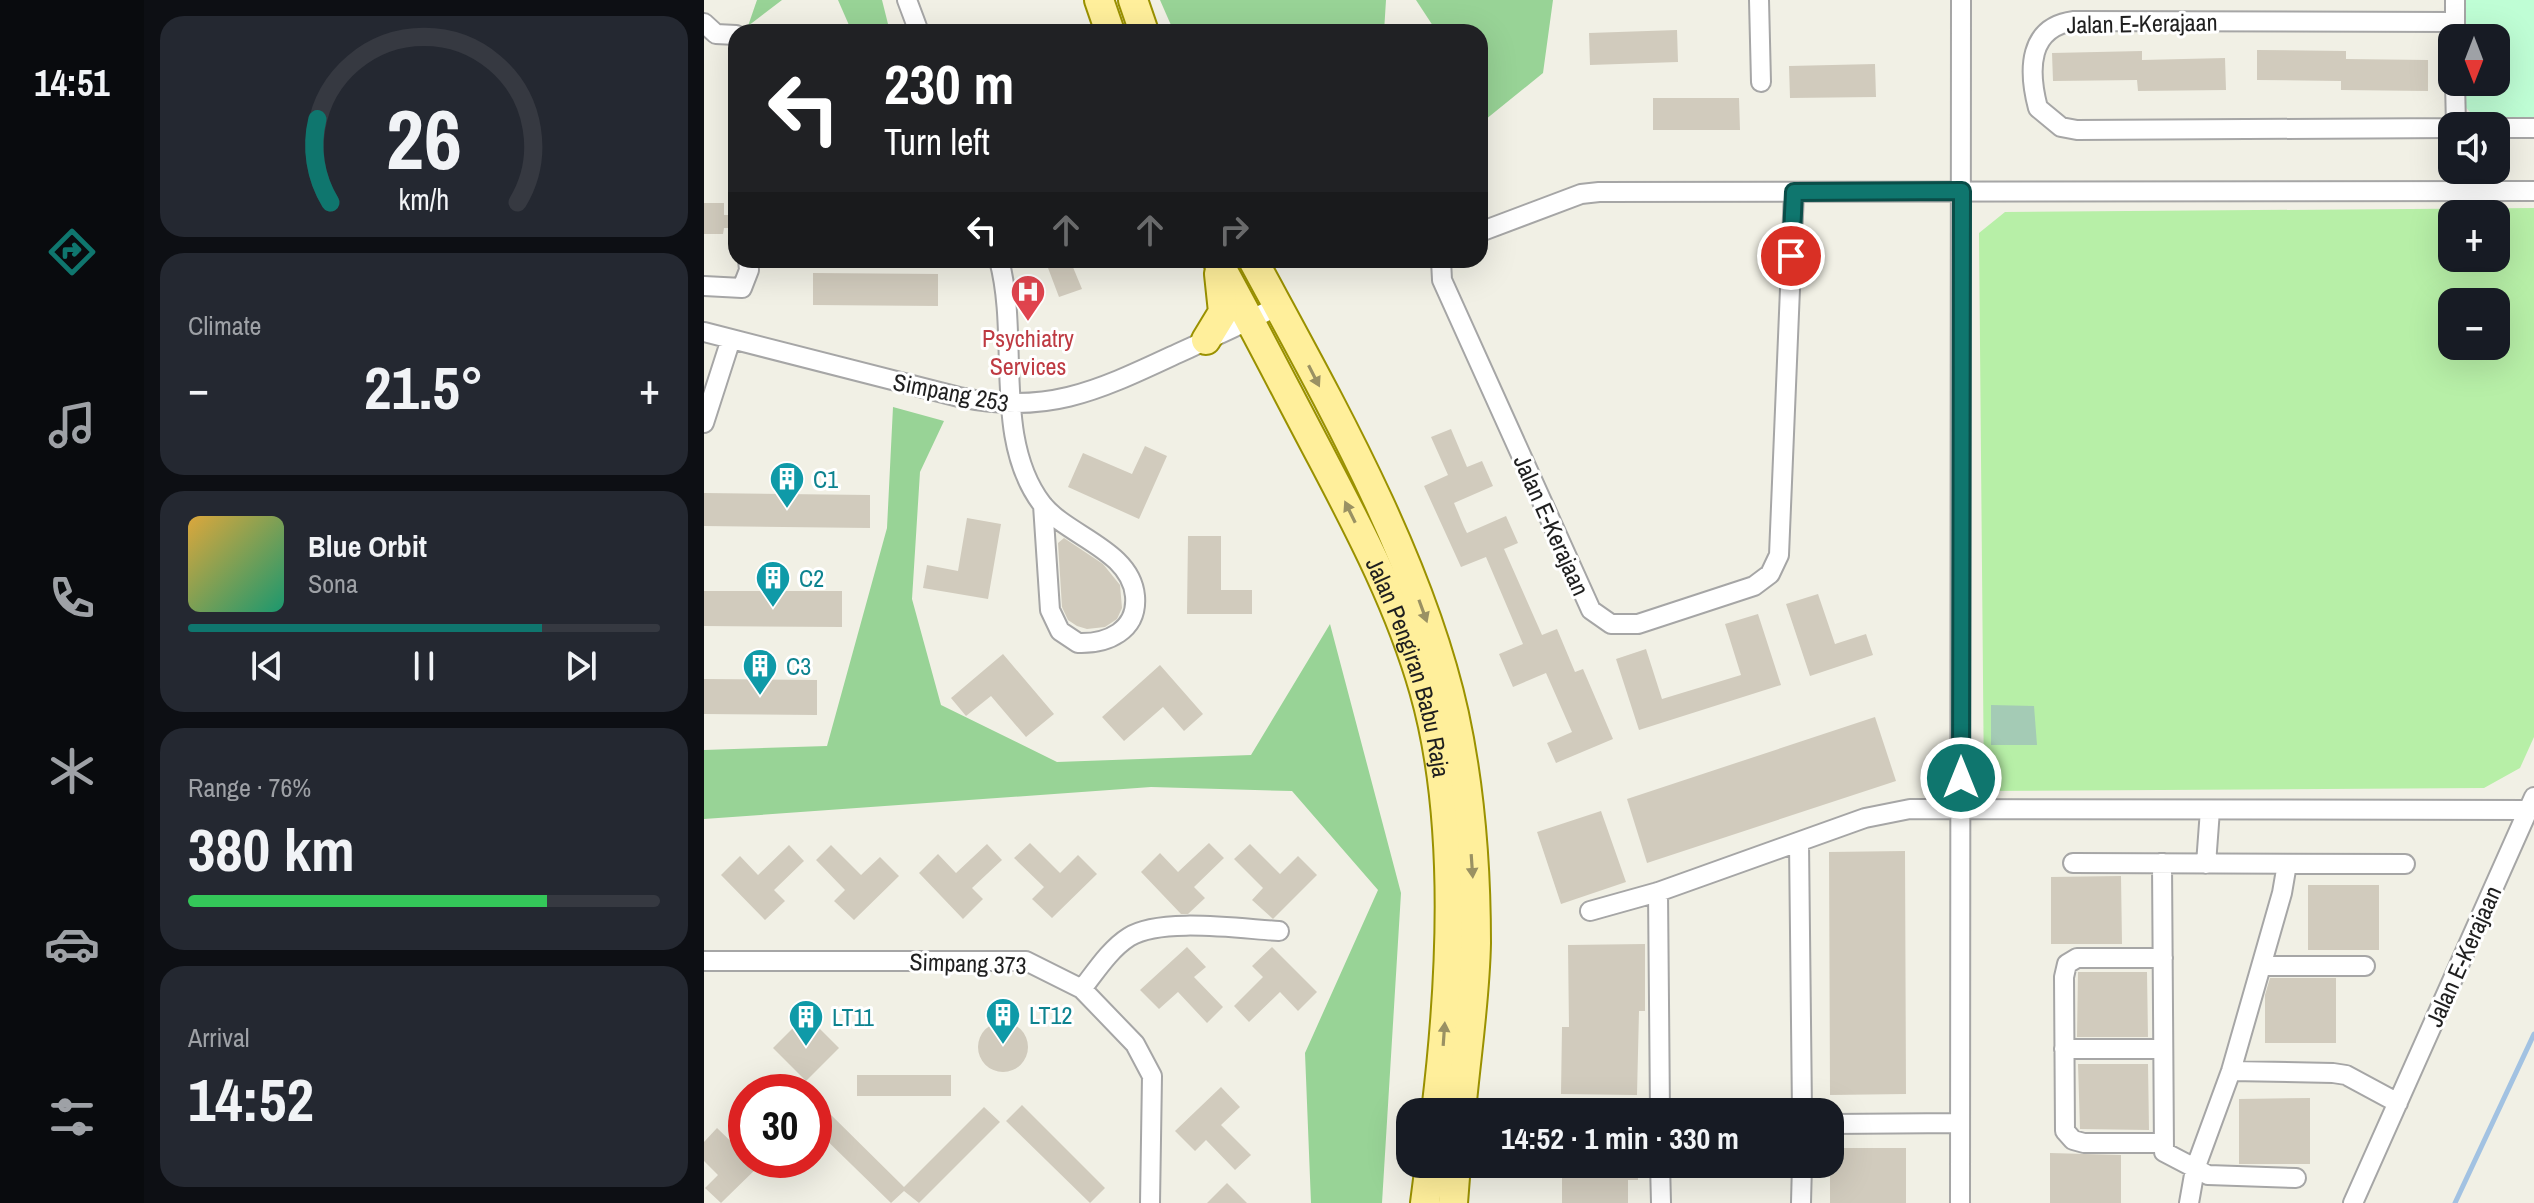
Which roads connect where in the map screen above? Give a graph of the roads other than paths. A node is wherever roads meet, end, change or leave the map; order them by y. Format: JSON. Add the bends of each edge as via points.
{"nodes":[{"id":1,"x":907,"y":0,"type":"edge"},
{"id":2,"x":1099,"y":0,"type":"edge"},
{"id":3,"x":1133,"y":0,"type":"edge"},
{"id":4,"x":1759,"y":0,"type":"edge"},
{"id":5,"x":1961,"y":0,"type":"edge"},
{"id":6,"x":2455,"y":0,"type":"edge"},
{"id":7,"x":704,"y":23,"type":"edge"},
{"id":8,"x":916,"y":24,"type":"edge"},
{"id":9,"x":1107,"y":24,"type":"edge"},
{"id":10,"x":1141,"y":24,"type":"edge"},
{"id":11,"x":2455,"y":24,"type":"edge"},
{"id":12,"x":2438,"y":30,"type":"edge"},
{"id":13,"x":728,"y":35,"type":"edge"},
{"id":14,"x":1761,"y":82,"type":"dead end"},
{"id":15,"x":2438,"y":127,"type":"edge"},
{"id":16,"x":2510,"y":128,"type":"edge"},
{"id":17,"x":2534,"y":128,"type":"edge"},
{"id":18,"x":1962,"y":191,"type":"junction"},
{"id":19,"x":2534,"y":191,"type":"edge"},
{"id":20,"x":1794,"y":192,"type":"junction"},
{"id":21,"x":1488,"y":229,"type":"edge"},
{"id":22,"x":749,"y":268,"type":"edge"},
{"id":23,"x":1001,"y":268,"type":"edge"},
{"id":24,"x":1217,"y":268,"type":"edge"},
{"id":25,"x":1220,"y":268,"type":"edge"},
{"id":26,"x":1257,"y":268,"type":"edge"},
{"id":27,"x":1441,"y":268,"type":"edge"},
{"id":28,"x":704,"y":286,"type":"edge"},
{"id":29,"x":1278,"y":306,"type":"junction"},
{"id":30,"x":1250,"y":321,"type":"junction"},
{"id":31,"x":704,"y":332,"type":"edge"},
{"id":32,"x":731,"y":339,"type":"junction"},
{"id":33,"x":1206,"y":340,"type":"junction"},
{"id":34,"x":1013,"y":406,"type":"junction"},
{"id":35,"x":704,"y":423,"type":"edge"},
{"id":36,"x":1043,"y":505,"type":"junction"},
{"id":37,"x":2531,"y":803,"type":"edge"},
{"id":38,"x":1961,"y":809,"type":"junction"},
{"id":39,"x":2210,"y":810,"type":"junction"},
{"id":40,"x":1799,"y":842,"type":"junction"},
{"id":41,"x":2073,"y":863,"type":"dead end"},
{"id":42,"x":2162,"y":863,"type":"junction"},
{"id":43,"x":2206,"y":864,"type":"junction"},
{"id":44,"x":2287,"y":864,"type":"junction"},
{"id":45,"x":2405,"y":864,"type":"dead end"},
{"id":46,"x":1658,"y":892,"type":"junction"},
{"id":47,"x":1590,"y":911,"type":"dead end"},
{"id":48,"x":1279,"y":931,"type":"dead end"},
{"id":49,"x":2163,"y":958,"type":"junction"},
{"id":50,"x":704,"y":961,"type":"edge"},
{"id":51,"x":2262,"y":966,"type":"junction"},
{"id":52,"x":2365,"y":966,"type":"dead end"},
{"id":53,"x":1082,"y":989,"type":"junction"},
{"id":54,"x":2064,"y":1049,"type":"junction"},
{"id":55,"x":2162,"y":1049,"type":"junction"},
{"id":56,"x":2231,"y":1071,"type":"junction"},
{"id":57,"x":1437,"y":1098,"type":"edge"},
{"id":58,"x":1462,"y":1098,"type":"edge"},
{"id":59,"x":1660,"y":1098,"type":"edge"},
{"id":60,"x":1802,"y":1098,"type":"edge"},
{"id":61,"x":2398,"y":1103,"type":"junction"},
{"id":62,"x":1960,"y":1123,"type":"junction"},
{"id":63,"x":1844,"y":1124,"type":"edge"},
{"id":64,"x":2161,"y":1143,"type":"junction"},
{"id":65,"x":2195,"y":1169,"type":"junction"},
{"id":66,"x":1428,"y":1178,"type":"edge"},
{"id":67,"x":1455,"y":1178,"type":"edge"},
{"id":68,"x":1660,"y":1178,"type":"edge"},
{"id":69,"x":1802,"y":1178,"type":"edge"},
{"id":70,"x":2296,"y":1178,"type":"dead end"},
{"id":71,"x":1150,"y":1203,"type":"edge"},
{"id":72,"x":1425,"y":1203,"type":"edge"},
{"id":73,"x":1453,"y":1203,"type":"edge"},
{"id":74,"x":1661,"y":1203,"type":"edge"},
{"id":75,"x":1801,"y":1203,"type":"edge"},
{"id":76,"x":1960,"y":1203,"type":"edge"},
{"id":77,"x":2189,"y":1203,"type":"edge"},
{"id":78,"x":2353,"y":1203,"type":"edge"}],
"edges":[{"from":1,"to":8,"type":"street"},
{"from":2,"to":9,"type":"main road"},
{"from":3,"to":10,"type":"main road"},
{"from":4,"to":14,"type":"street"},
{"from":5,"to":18,"type":"street"},
{"from":6,"to":11,"type":"street"},
{"from":7,"to":13,"type":"street","via":[[716,34]]},
{"from":12,"to":15,"type":"street","name":"Jalan E-Kerajaan","via":[[2074,21],[2059,23],[2041,36],[2034,72],[2038,108],[2061,127],[2077,130]]},
{"from":16,"to":17,"type":"street"},
{"from":18,"to":19,"type":"street"},
{"from":18,"to":20,"type":"street"},
{"from":18,"to":38,"type":"street"},
{"from":20,"to":21,"type":"street","via":[[1581,194]]},
{"from":20,"to":27,"type":"street","name":"Jalan E-Kerajaan","via":[[1779,555],[1770,574],[1754,586],[1638,624],[1603,621],[1585,599],[1442,280]]},
{"from":22,"to":28,"type":"street","via":[[742,288]]},
{"from":23,"to":34,"type":"street","via":[[1009,309]]},
{"from":24,"to":33,"type":"main road","via":[[1223,312]]},
{"from":25,"to":30,"type":"main road","name":"Jalan Pengiran Babu Raja"},
{"from":26,"to":29,"type":"main road","name":"Jalan Pengiran Babu Raja"},
{"from":29,"to":30,"type":"street","name":"Simpang 253"},
{"from":29,"to":58,"type":"main road","name":"Jalan Pengiran Babu Raja","one_way":true,"via":[[1407,569],[1454,713],[1465,778],[1476,945]]},
{"from":30,"to":33,"type":"street","name":"Simpang 253"},
{"from":57,"to":30,"type":"main road","name":"Jalan Pengiran Babu Raja","one_way":true,"via":[[1450,941],[1449,873],[1425,692],[1374,563]]},
{"from":31,"to":32,"type":"street","name":"Simpang 253"},
{"from":32,"to":34,"type":"street","name":"Simpang 253"},
{"from":32,"to":35,"type":"street"},
{"from":33,"to":34,"type":"street","name":"Simpang 253","via":[[1098,391]]},
{"from":34,"to":36,"type":"street","via":[[1019,460]]},
{"from":36,"to":36,"type":"street","via":[[1054,623],[1078,643],[1105,641],[1128,624],[1135,609],[1132,582],[1117,562]]},
{"from":37,"to":39,"type":"street","name":"Jalan E-Kerajaan"},
{"from":37,"to":61,"type":"street","name":"Jalan E-Kerajaan"},
{"from":38,"to":39,"type":"street","name":"Jalan E-Kerajaan"},
{"from":38,"to":40,"type":"street","name":"Jalan E-Kerajaan","via":[[1888,812]]},
{"from":38,"to":62,"type":"street"},
{"from":39,"to":43,"type":"street"},
{"from":40,"to":46,"type":"street","name":"Jalan E-Kerajaan"},
{"from":40,"to":60,"type":"street"},
{"from":41,"to":42,"type":"street"},
{"from":42,"to":43,"type":"street"},
{"from":42,"to":49,"type":"street"},
{"from":43,"to":44,"type":"street"},
{"from":44,"to":45,"type":"street"},
{"from":44,"to":51,"type":"street"},
{"from":46,"to":47,"type":"street","name":"Jalan E-Kerajaan"},
{"from":46,"to":59,"type":"street"},
{"from":48,"to":53,"type":"street","via":[[1217,927],[1140,932],[1121,943]]},
{"from":49,"to":54,"type":"street","via":[[2077,958],[2067,964]]},
{"from":49,"to":55,"type":"street"},
{"from":50,"to":53,"type":"street","name":"Simpang 373","via":[[1016,960]]},
{"from":51,"to":52,"type":"street"},
{"from":51,"to":56,"type":"street"},
{"from":53,"to":71,"type":"street","name":"Simpang 373","via":[[1135,1044],[1152,1076]]},
{"from":54,"to":55,"type":"street"},
{"from":54,"to":64,"type":"street","via":[[2068,1136],[2084,1143]]},
{"from":55,"to":64,"type":"street"},
{"from":56,"to":61,"type":"street","via":[[2346,1075]]},
{"from":56,"to":65,"type":"street"},
{"from":61,"to":78,"type":"street","name":"Jalan E-Kerajaan"},
{"from":62,"to":63,"type":"street"},
{"from":62,"to":76,"type":"street"},
{"from":64,"to":65,"type":"street","via":[[2169,1157]]},
{"from":65,"to":70,"type":"street","via":[[2229,1178]]},
{"from":65,"to":77,"type":"street"},
{"from":66,"to":72,"type":"main road"},
{"from":67,"to":73,"type":"main road"},
{"from":68,"to":74,"type":"street"},
{"from":69,"to":75,"type":"street"}]}
